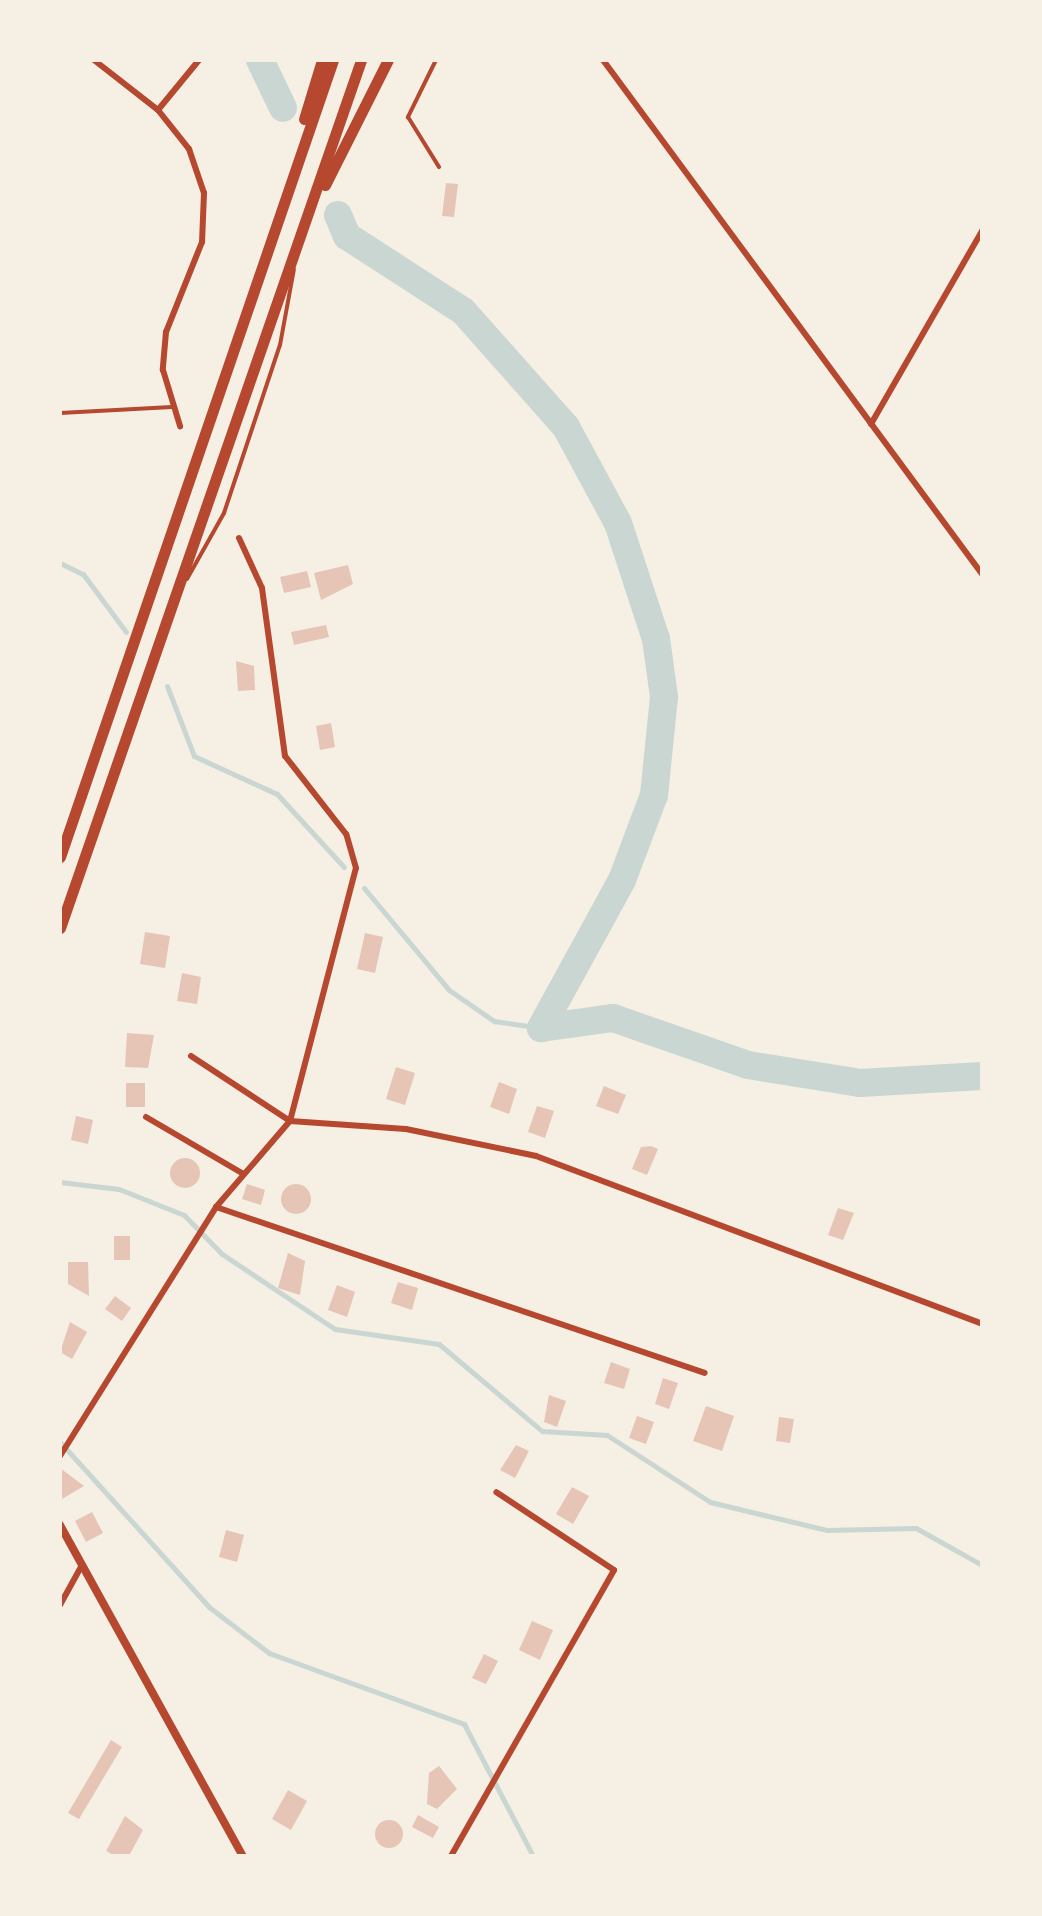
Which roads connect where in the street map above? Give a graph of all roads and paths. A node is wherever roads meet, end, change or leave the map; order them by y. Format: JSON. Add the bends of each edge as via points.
{"nodes":[{"id":1,"x":94,"y":60,"type":"edge"},
{"id":2,"x":198,"y":60,"type":"edge"},
{"id":3,"x":322,"y":60,"type":"edge"},
{"id":4,"x":333,"y":60,"type":"edge"},
{"id":5,"x":360,"y":60,"type":"edge"},
{"id":6,"x":388,"y":60,"type":"edge"},
{"id":7,"x":436,"y":60,"type":"edge"},
{"id":8,"x":603,"y":60,"type":"edge"},
{"id":9,"x":158,"y":110,"type":"junction"},
{"id":10,"x":439,"y":167,"type":"dead end"},
{"id":11,"x":307,"y":220,"type":"junction"},
{"id":12,"x":982,"y":231,"type":"edge"},
{"id":13,"x":298,"y":244,"type":"junction"},
{"id":14,"x":250,"y":295,"type":"junction"},
{"id":15,"x":172,"y":407,"type":"junction"},
{"id":16,"x":60,"y":413,"type":"edge"},
{"id":17,"x":872,"y":424,"type":"junction"},
{"id":18,"x":180,"y":426,"type":"dead end"},
{"id":19,"x":239,"y":538,"type":"dead end"},
{"id":20,"x":982,"y":574,"type":"edge"},
{"id":21,"x":168,"y":611,"type":"junction"},
{"id":22,"x":60,"y":857,"type":"edge"},
{"id":23,"x":60,"y":928,"type":"edge"},
{"id":24,"x":191,"y":1056,"type":"dead end"},
{"id":25,"x":146,"y":1117,"type":"dead end"},
{"id":26,"x":290,"y":1122,"type":"junction"},
{"id":27,"x":242,"y":1172,"type":"junction"},
{"id":28,"x":216,"y":1207,"type":"junction"},
{"id":29,"x":982,"y":1324,"type":"edge"},
{"id":30,"x":705,"y":1373,"type":"dead end"},
{"id":31,"x":60,"y":1456,"type":"edge"},
{"id":32,"x":496,"y":1492,"type":"dead end"},
{"id":33,"x":60,"y":1525,"type":"edge"},
{"id":34,"x":82,"y":1565,"type":"junction"},
{"id":35,"x":60,"y":1605,"type":"edge"},
{"id":36,"x":244,"y":1856,"type":"edge"},
{"id":37,"x":451,"y":1856,"type":"edge"}],
"edges":[{"from":1,"to":9,"type":"street"},
{"from":2,"to":9,"type":"street"},
{"from":3,"to":14,"type":"highway"},
{"from":4,"to":14,"type":"highway"},
{"from":5,"to":11,"type":"highway"},
{"from":6,"to":11,"type":"highway"},
{"from":7,"to":10,"type":"lane","via":[[408,117]]},
{"from":8,"to":17,"type":"street"},
{"from":9,"to":15,"type":"street","via":[[188,149],[205,204],[202,242],[166,332]]},
{"from":11,"to":13,"type":"highway"},
{"from":12,"to":17,"type":"street"},
{"from":13,"to":21,"type":"highway"},
{"from":13,"to":21,"type":"lane","via":[[280,344],[224,513]]},
{"from":14,"to":22,"type":"highway"},
{"from":15,"to":16,"type":"lane"},
{"from":15,"to":18,"type":"street"},
{"from":17,"to":20,"type":"street"},
{"from":19,"to":26,"type":"street","via":[[262,588],[285,756],[355,851]]},
{"from":21,"to":23,"type":"highway"},
{"from":24,"to":26,"type":"street"},
{"from":25,"to":27,"type":"street"},
{"from":26,"to":27,"type":"street"},
{"from":26,"to":29,"type":"street","via":[[406,1129],[536,1156]]},
{"from":27,"to":28,"type":"street"},
{"from":28,"to":30,"type":"street"},
{"from":28,"to":31,"type":"street"},
{"from":32,"to":37,"type":"street","via":[[614,1570]]},
{"from":33,"to":34,"type":"street"},
{"from":34,"to":35,"type":"street"},
{"from":34,"to":36,"type":"street"}]}
